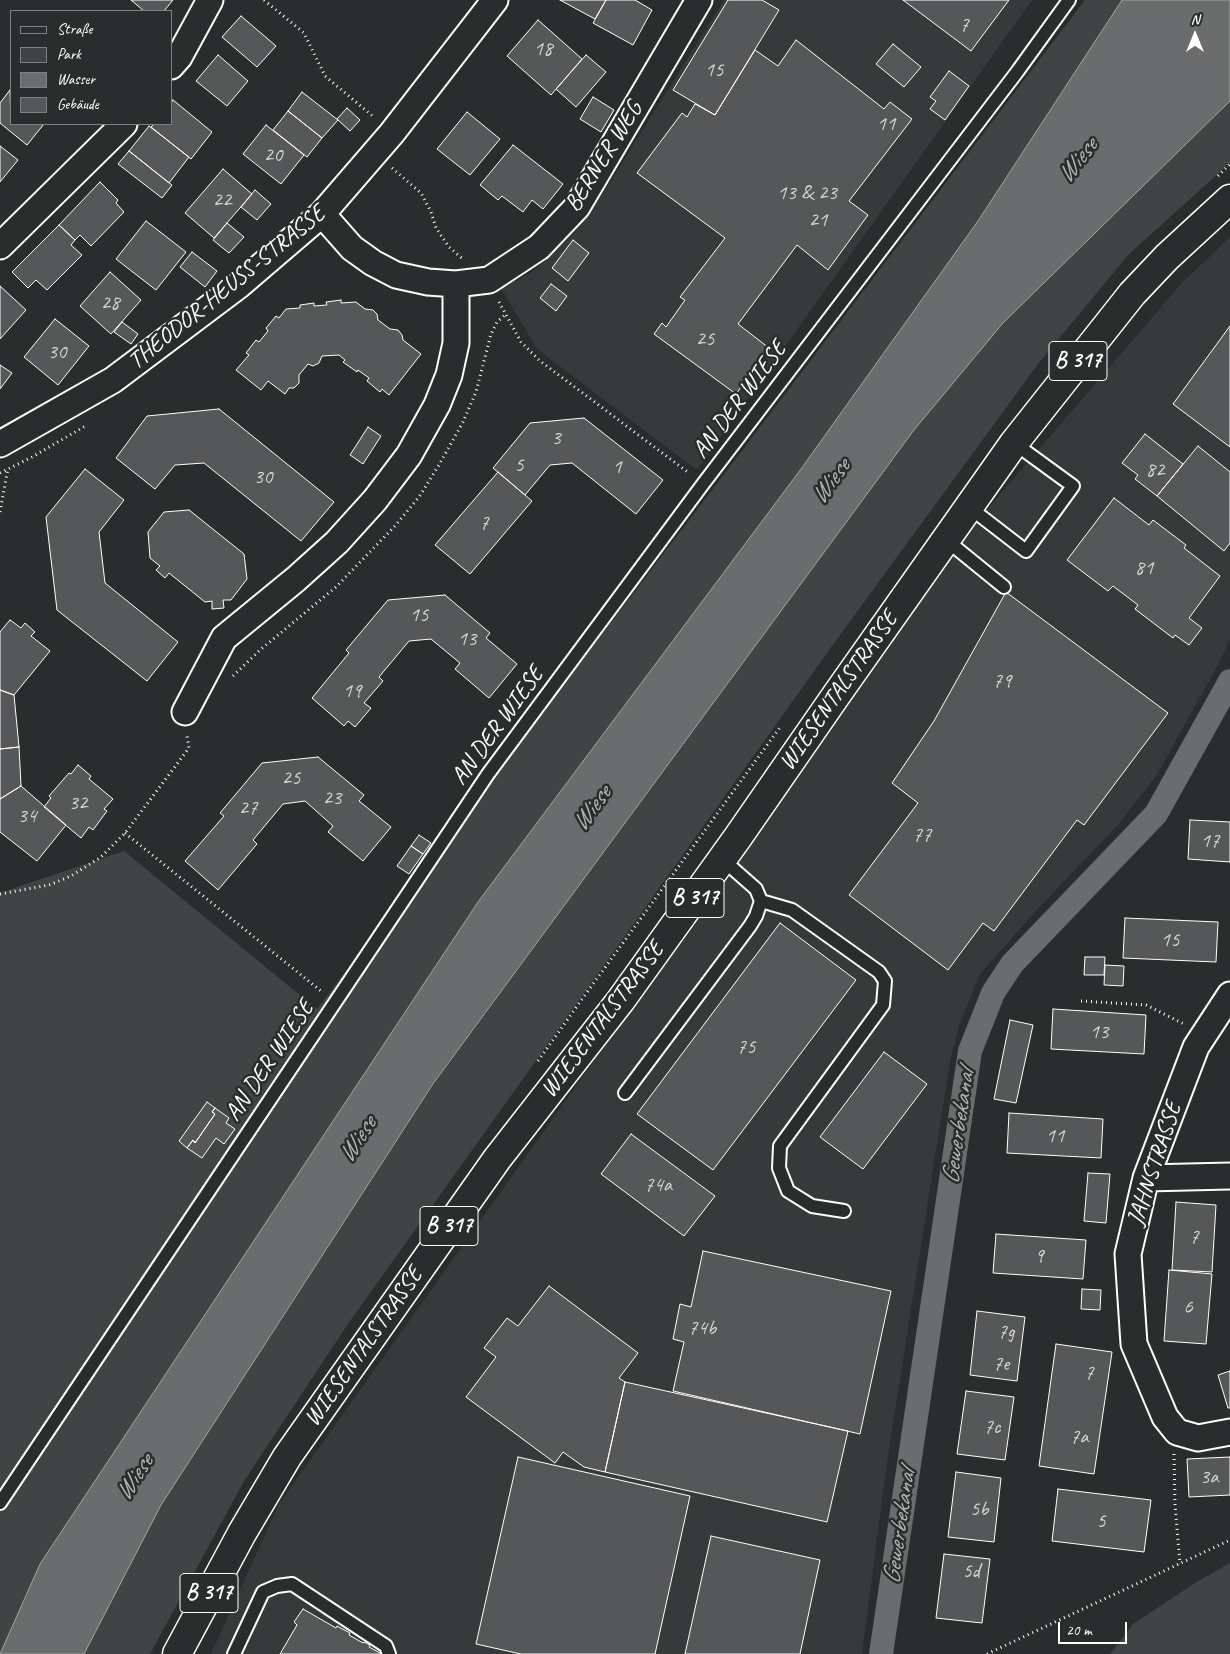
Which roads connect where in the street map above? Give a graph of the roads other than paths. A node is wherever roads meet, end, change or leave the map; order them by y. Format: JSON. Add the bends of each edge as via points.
{"nodes":[{"id":1,"x":210,"y":0,"type":"edge"},
{"id":2,"x":495,"y":0,"type":"edge"},
{"id":3,"x":699,"y":0,"type":"edge"},
{"id":4,"x":1069,"y":0,"type":"edge"},
{"id":5,"x":172,"y":65,"type":"edge"},
{"id":6,"x":123,"y":125,"type":"edge"},
{"id":7,"x":1230,"y":199,"type":"edge"},
{"id":8,"x":322,"y":214,"type":"junction"},
{"id":9,"x":0,"y":246,"type":"edge"},
{"id":10,"x":456,"y":284,"type":"junction"},
{"id":11,"x":7,"y":440,"type":"edge"},
{"id":12,"x":1014,"y":444,"type":"junction"},
{"id":13,"x":968,"y":506,"type":"junction"},
{"id":14,"x":945,"y":539,"type":"junction"},
{"id":15,"x":1004,"y":586,"type":"dead end"},
{"id":16,"x":185,"y":712,"type":"road end"},
{"id":17,"x":722,"y":859,"type":"junction"},
{"id":18,"x":761,"y":901,"type":"junction"},
{"id":19,"x":1230,"y":995,"type":"edge"},
{"id":20,"x":625,"y":1093,"type":"dead end"},
{"id":21,"x":1230,"y":1176,"type":"edge"},
{"id":22,"x":1146,"y":1178,"type":"junction"},
{"id":23,"x":844,"y":1211,"type":"dead end"},
{"id":24,"x":1230,"y":1432,"type":"edge"},
{"id":25,"x":0,"y":1503,"type":"edge"},
{"id":26,"x":177,"y":1654,"type":"edge"},
{"id":27,"x":234,"y":1654,"type":"edge"},
{"id":28,"x":389,"y":1654,"type":"edge"}],
"edges":[{"from":1,"to":5,"type":"street"},
{"from":2,"to":8,"type":"street","name":"THEODOR-HEUSS-STRASSE","via":[[392,133]]},
{"from":3,"to":10,"type":"street","name":"BERNER WEG","via":[[577,207],[539,247],[489,280]]},
{"from":4,"to":25,"type":"lane","name":"AN DER WIESE","via":[[488,774]]},
{"from":6,"to":9,"type":"street"},
{"from":7,"to":12,"type":"main road","name":"WIESENTALSTRASSE","number":"B 317","via":[[1132,294]]},
{"from":8,"to":10,"type":"street","name":"BERNER WEG","via":[[352,248],[373,264],[396,275]]},
{"from":8,"to":11,"type":"street","name":"THEODOR-HEUSS-STRASSE","via":[[238,286],[113,380]]},
{"from":10,"to":16,"type":"street","via":[[456,344],[449,375],[437,405],[409,455],[337,542],[224,638]]},
{"from":12,"to":13,"type":"main road","name":"WIESENTALSTRASSE","number":"B 317"},
{"from":12,"to":13,"type":"lane","via":[[1072,486],[1026,551]]},
{"from":13,"to":14,"type":"main road","name":"WIESENTALSTRASSE","number":"B 317"},
{"from":14,"to":15,"type":"lane"},
{"from":14,"to":17,"type":"main road","name":"WIESENTALSTRASSE","number":"B 317"},
{"from":17,"to":18,"type":"lane","via":[[756,889]]},
{"from":17,"to":26,"type":"main road","name":"WIESENTALSTRASSE","number":"B 317","via":[[621,1000],[497,1159],[287,1457]]},
{"from":18,"to":20,"type":"lane","via":[[750,926]]},
{"from":18,"to":23,"type":"lane","via":[[792,910],[879,972],[885,981],[883,1005],[780,1146],[779,1168],[788,1191],[812,1206]]},
{"from":19,"to":22,"type":"street","name":"JAHNSTRASSE","via":[[1196,1047]]},
{"from":21,"to":22,"type":"street"},
{"from":22,"to":24,"type":"street","name":"JAHNSTRASSE","via":[[1128,1254],[1134,1344],[1165,1417],[1177,1432],[1198,1438]]},
{"from":27,"to":28,"type":"lane","via":[[264,1592],[292,1584],[386,1646]]}]}
